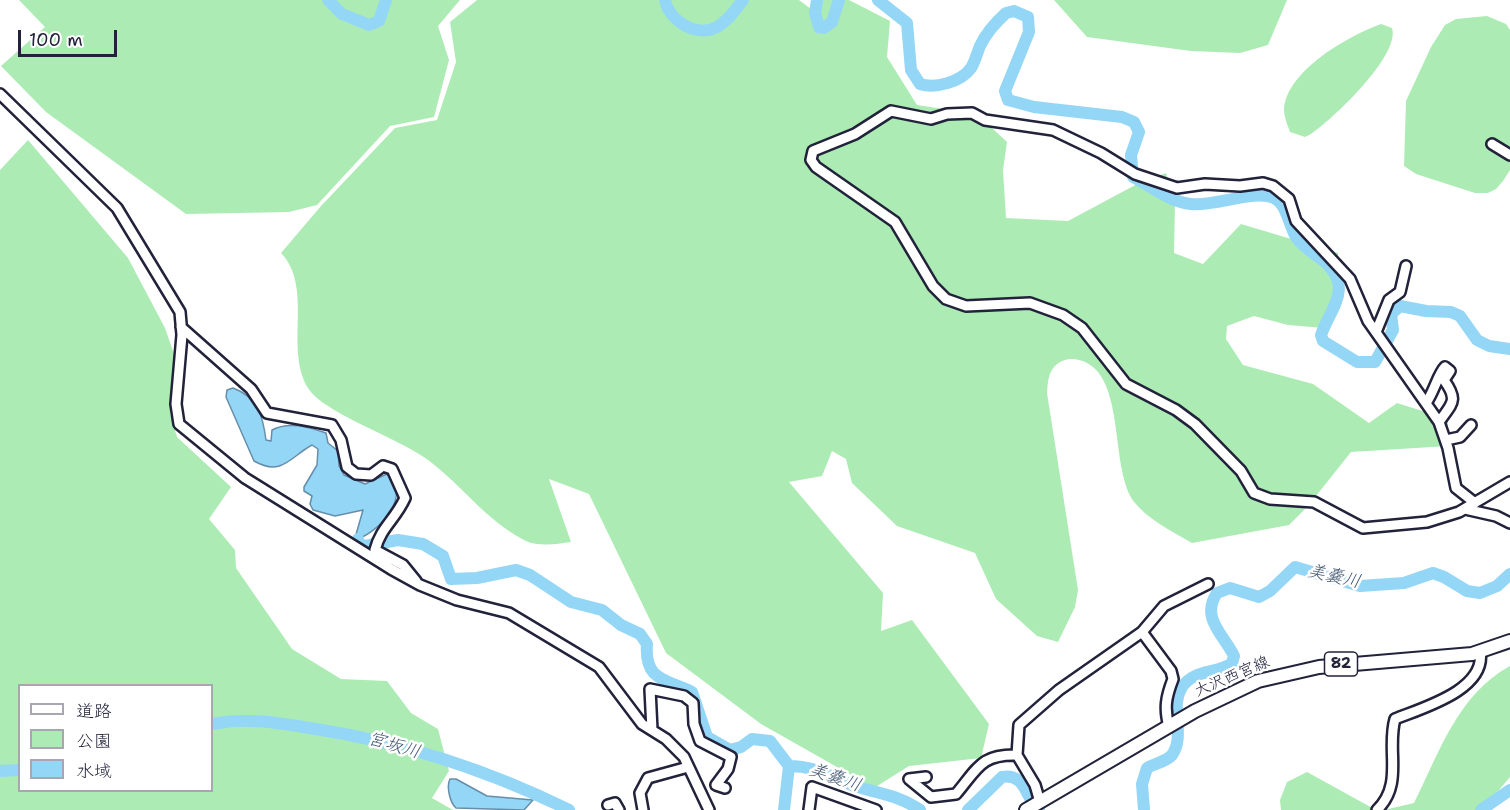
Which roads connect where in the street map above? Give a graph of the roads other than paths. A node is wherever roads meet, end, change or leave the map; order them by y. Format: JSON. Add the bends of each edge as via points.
{"nodes":[{"id":1,"x":0,"y":94,"type":"edge"},
{"id":2,"x":1492,"y":144,"type":"dead end"},
{"id":3,"x":1510,"y":155,"type":"edge"},
{"id":4,"x":1406,"y":266,"type":"dead end"},
{"id":5,"x":181,"y":327,"type":"junction"},
{"id":6,"x":1376,"y":332,"type":"junction"},
{"id":7,"x":1426,"y":403,"type":"junction"},
{"id":8,"x":1439,"y":422,"type":"junction"},
{"id":9,"x":1471,"y":425,"type":"dead end"},
{"id":10,"x":1446,"y":440,"type":"junction"},
{"id":11,"x":1510,"y":482,"type":"edge"},
{"id":12,"x":1475,"y":503,"type":"junction"},
{"id":13,"x":1465,"y":509,"type":"junction"},
{"id":14,"x":1510,"y":524,"type":"edge"},
{"id":15,"x":1208,"y":584,"type":"dead end"},
{"id":16,"x":420,"y":585,"type":"junction"},
{"id":17,"x":1142,"y":632,"type":"junction"},
{"id":18,"x":1510,"y":641,"type":"edge"},
{"id":19,"x":1480,"y":651,"type":"junction"},
{"id":20,"x":1174,"y":724,"type":"junction"},
{"id":21,"x":652,"y":730,"type":"junction"},
{"id":22,"x":1017,"y":755,"type":"junction"},
{"id":23,"x":688,"y":767,"type":"junction"},
{"id":24,"x":926,"y":777,"type":"dead end"},
{"id":25,"x":725,"y":788,"type":"dead end"},
{"id":26,"x":608,"y":805,"type":"dead end"},
{"id":27,"x":1033,"y":806,"type":"edge"},
{"id":28,"x":619,"y":810,"type":"edge"},
{"id":29,"x":643,"y":810,"type":"edge"},
{"id":30,"x":709,"y":810,"type":"edge"},
{"id":31,"x":809,"y":810,"type":"edge"},
{"id":32,"x":876,"y":810,"type":"edge"},
{"id":33,"x":1377,"y":810,"type":"edge"}],
"edges":[{"from":1,"to":5,"type":"street","via":[[117,208],[180,312]]},
{"from":2,"to":3,"type":"street"},
{"from":4,"to":6,"type":"street","via":[[1400,292],[1389,300]]},
{"from":5,"to":16,"type":"street","via":[[176,404],[179,424],[244,478]]},
{"from":5,"to":16,"type":"street","via":[[251,389],[267,412],[332,425],[341,440],[347,467],[356,474],[371,475],[383,466],[392,469],[405,498],[396,516],[380,533],[375,550],[403,565]]},
{"from":6,"to":7,"type":"street"},
{"from":6,"to":13,"type":"street","via":[[1350,279],[1296,221],[1289,199],[1273,186],[1205,184],[1177,189],[1131,172],[1053,130],[985,120],[972,113],[931,119],[891,111],[855,134],[813,151],[811,160],[835,182],[895,222],[933,286],[946,299],[966,306],[1030,303],[1063,315],[1082,328],[1126,384],[1176,410],[1219,445],[1254,493],[1270,499],[1314,502],[1363,528],[1427,522]]},
{"from":7,"to":8,"type":"street"},
{"from":7,"to":8,"type":"street","via":[[1445,367],[1450,371],[1444,380],[1454,393],[1454,400]]},
{"from":8,"to":10,"type":"street"},
{"from":9,"to":10,"type":"street","via":[[1460,437]]},
{"from":10,"to":12,"type":"street","via":[[1455,488]]},
{"from":11,"to":12,"type":"street"},
{"from":12,"to":13,"type":"street"},
{"from":13,"to":14,"type":"street","via":[[1496,516]]},
{"from":15,"to":17,"type":"street","via":[[1164,606]]},
{"from":16,"to":21,"type":"street","via":[[528,622],[604,672],[634,715]]},
{"from":17,"to":20,"type":"street","via":[[1171,671],[1173,679],[1165,710]]},
{"from":17,"to":22,"type":"street","via":[[1018,724]]},
{"from":18,"to":19,"type":"main road","name":"大沢西宮線","number":"82"},
{"from":19,"to":20,"type":"main road","name":"大沢西宮線","number":"82","via":[[1436,659],[1299,669],[1217,698]]},
{"from":19,"to":33,"type":"street","via":[[1477,671],[1458,693],[1395,719],[1393,784]]},
{"from":20,"to":27,"type":"main road","name":"大沢西宮線","number":"82"},
{"from":21,"to":23,"type":"street","via":[[684,757]]},
{"from":21,"to":25,"type":"street","via":[[650,689],[684,696],[693,703],[700,741],[731,757],[728,769],[716,785]]},
{"from":22,"to":24,"type":"street","via":[[996,754],[982,763],[956,794],[931,797],[909,779]]},
{"from":22,"to":27,"type":"street","via":[[1035,784]]},
{"from":23,"to":29,"type":"street","via":[[648,778],[640,793]]},
{"from":23,"to":30,"type":"street"},
{"from":26,"to":28,"type":"street","via":[[615,803]]},
{"from":31,"to":32,"type":"street","via":[[812,787]]}]}
